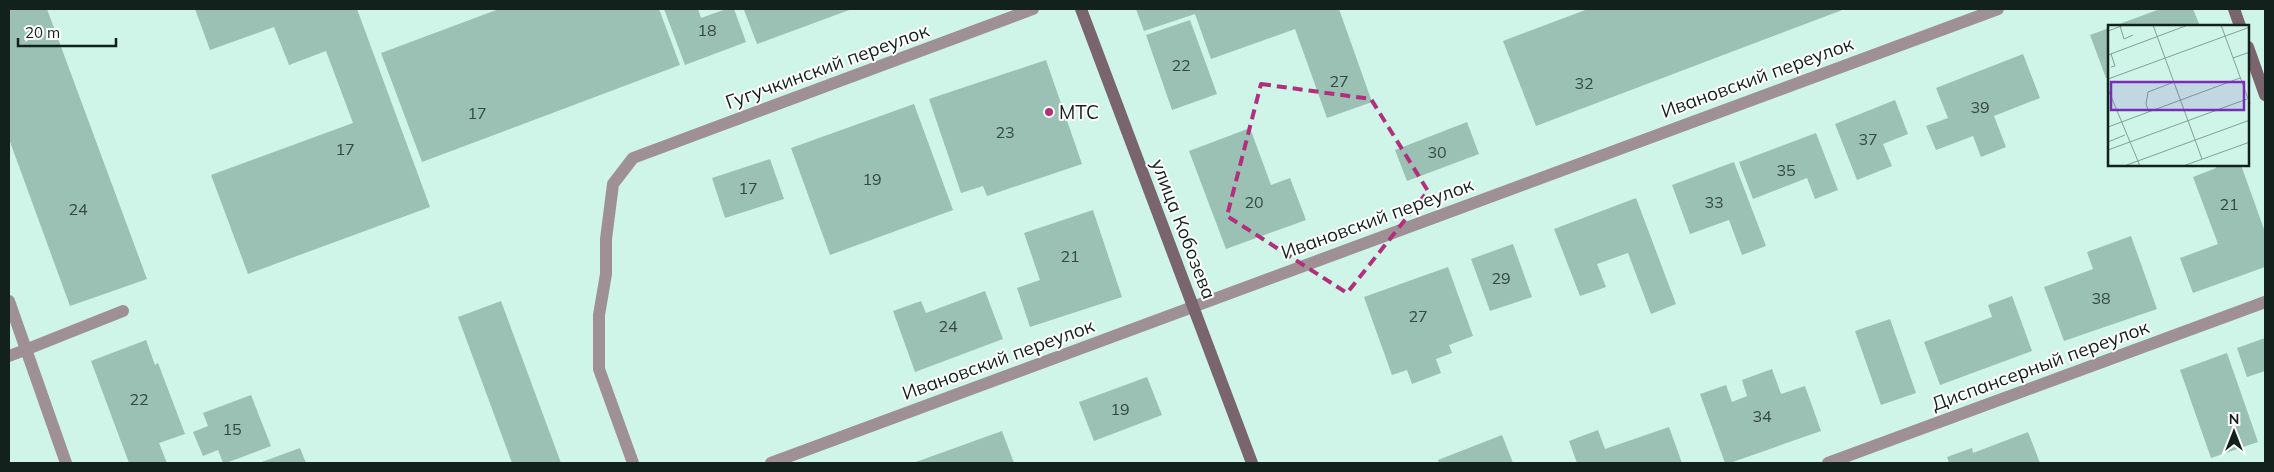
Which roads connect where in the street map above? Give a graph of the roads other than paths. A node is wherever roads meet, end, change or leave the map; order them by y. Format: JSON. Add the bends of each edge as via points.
{"nodes":[{"id":1,"x":1034,"y":9,"type":"edge"},
{"id":2,"x":1081,"y":9,"type":"edge"},
{"id":3,"x":1998,"y":9,"type":"edge"},
{"id":4,"x":2234,"y":9,"type":"edge"},
{"id":5,"x":2240,"y":25,"type":"edge"},
{"id":6,"x":2249,"y":50,"type":"edge"},
{"id":7,"x":2265,"y":95,"type":"edge"},
{"id":8,"x":9,"y":301,"type":"edge"},
{"id":9,"x":2265,"y":302,"type":"edge"},
{"id":10,"x":1193,"y":306,"type":"junction"},
{"id":11,"x":123,"y":311,"type":"dead end"},
{"id":12,"x":25,"y":350,"type":"junction"},
{"id":13,"x":9,"y":356,"type":"edge"},
{"id":14,"x":66,"y":463,"type":"edge"},
{"id":15,"x":633,"y":463,"type":"edge"},
{"id":16,"x":771,"y":463,"type":"edge"},
{"id":17,"x":1252,"y":463,"type":"edge"},
{"id":18,"x":1828,"y":463,"type":"edge"}],
"edges":[{"from":1,"to":15,"type":"street","name":"Гугучкинский переулок","via":[[633,158],[613,184],[606,239],[606,274],[599,314],[599,369]]},
{"from":2,"to":10,"type":"main road","name":"улица Кобозева"},
{"from":3,"to":10,"type":"street","name":"Ивановский переулок"},
{"from":4,"to":5,"type":"main road"},
{"from":6,"to":7,"type":"main road"},
{"from":8,"to":12,"type":"street"},
{"from":9,"to":18,"type":"street","name":"Диспансерный переулок"},
{"from":10,"to":16,"type":"street","name":"Ивановский переулок"},
{"from":10,"to":17,"type":"main road","name":"улица Кобозева"},
{"from":11,"to":12,"type":"street"},
{"from":12,"to":13,"type":"street"},
{"from":12,"to":14,"type":"street"}]}
